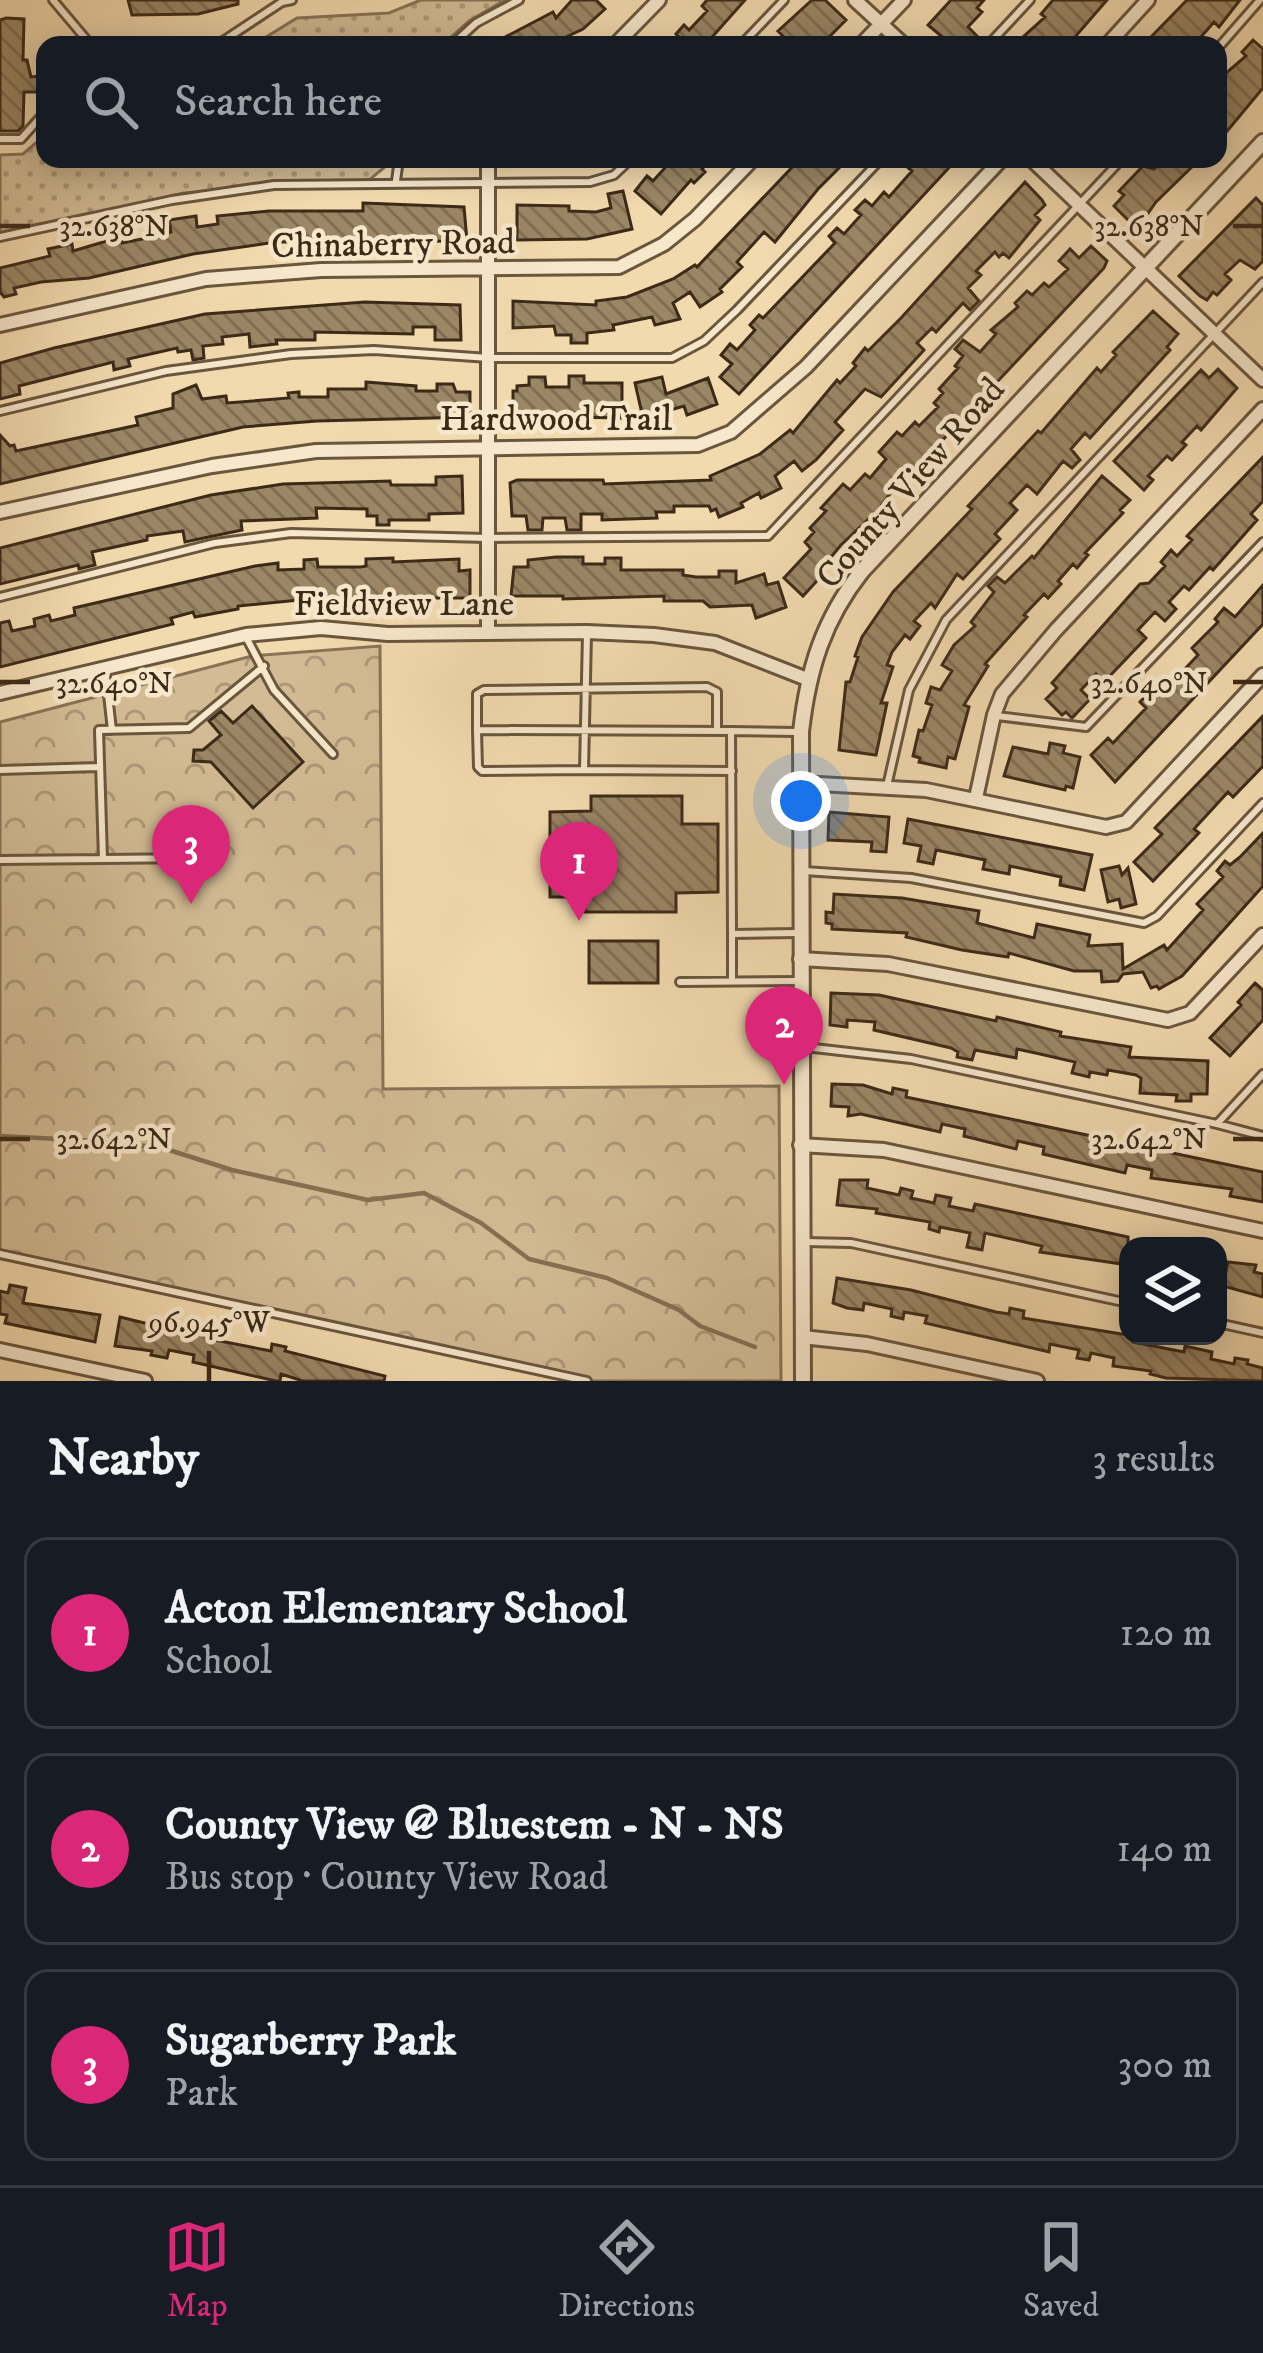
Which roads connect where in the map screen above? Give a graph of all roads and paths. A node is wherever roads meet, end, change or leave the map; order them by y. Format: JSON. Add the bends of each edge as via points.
{"nodes":[{"id":1,"x":53,"y":0,"type":"edge"},
{"id":2,"x":292,"y":0,"type":"edge"},
{"id":3,"x":519,"y":0,"type":"edge"},
{"id":4,"x":659,"y":0,"type":"edge"},
{"id":5,"x":784,"y":0,"type":"edge"},
{"id":6,"x":855,"y":0,"type":"edge"},
{"id":7,"x":904,"y":0,"type":"edge"},
{"id":8,"x":1030,"y":0,"type":"edge"},
{"id":9,"x":1148,"y":0,"type":"edge"},
{"id":10,"x":1260,"y":0,"type":"edge"},
{"id":11,"x":881,"y":24,"type":"junction"},
{"id":12,"x":83,"y":36,"type":"edge"},
{"id":13,"x":231,"y":36,"type":"edge"},
{"id":14,"x":462,"y":36,"type":"edge"},
{"id":15,"x":624,"y":36,"type":"edge"},
{"id":16,"x":750,"y":36,"type":"edge"},
{"id":17,"x":870,"y":36,"type":"edge"},
{"id":18,"x":894,"y":36,"type":"edge"},
{"id":19,"x":996,"y":36,"type":"edge"},
{"id":20,"x":1115,"y":36,"type":"edge"},
{"id":21,"x":1227,"y":38,"type":"edge"},
{"id":22,"x":36,"y":122,"type":"edge"},
{"id":23,"x":0,"y":139,"type":"edge"},
{"id":24,"x":1263,"y":142,"type":"edge"},
{"id":25,"x":398,"y":168,"type":"edge"},
{"id":26,"x":488,"y":168,"type":"edge"},
{"id":27,"x":621,"y":168,"type":"edge"},
{"id":28,"x":743,"y":168,"type":"edge"},
{"id":29,"x":871,"y":168,"type":"edge"},
{"id":30,"x":994,"y":168,"type":"edge"},
{"id":31,"x":1040,"y":168,"type":"edge"},
{"id":32,"x":1114,"y":168,"type":"edge"},
{"id":33,"x":396,"y":181,"type":"junction"},
{"id":34,"x":487,"y":181,"type":"junction"},
{"id":35,"x":1081,"y":207,"type":"junction"},
{"id":36,"x":0,"y":237,"type":"edge"},
{"id":37,"x":1145,"y":268,"type":"junction"},
{"id":38,"x":489,"y":270,"type":"junction"},
{"id":39,"x":1263,"y":281,"type":"edge"},
{"id":40,"x":0,"y":325,"type":"edge"},
{"id":41,"x":1214,"y":333,"type":"junction"},
{"id":42,"x":489,"y":358,"type":"junction"},
{"id":43,"x":1263,"y":380,"type":"edge"},
{"id":44,"x":1263,"y":409,"type":"edge"},
{"id":45,"x":0,"y":411,"type":"edge"},
{"id":46,"x":488,"y":448,"type":"junction"},
{"id":47,"x":0,"y":512,"type":"edge"},
{"id":48,"x":487,"y":538,"type":"junction"},
{"id":49,"x":1263,"y":542,"type":"edge"},
{"id":50,"x":0,"y":597,"type":"edge"},
{"id":51,"x":587,"y":632,"type":"junction"},
{"id":52,"x":488,"y":633,"type":"junction"},
{"id":53,"x":246,"y":635,"type":"junction"},
{"id":54,"x":264,"y":666,"type":"junction"},
{"id":55,"x":105,"y":668,"type":"junction"},
{"id":56,"x":1263,"y":675,"type":"edge"},
{"id":57,"x":807,"y":679,"type":"junction"},
{"id":58,"x":584,"y":688,"type":"junction"},
{"id":59,"x":0,"y":694,"type":"edge"},
{"id":60,"x":994,"y":715,"type":"junction"},
{"id":61,"x":585,"y":729,"type":"junction"},
{"id":62,"x":112,"y":730,"type":"junction"},
{"id":63,"x":477,"y":730,"type":"junction"},
{"id":64,"x":717,"y":730,"type":"junction"},
{"id":65,"x":731,"y":731,"type":"junction"},
{"id":66,"x":801,"y":732,"type":"junction"},
{"id":67,"x":334,"y":754,"type":"dead end"},
{"id":68,"x":100,"y":767,"type":"junction"},
{"id":69,"x":0,"y":770,"type":"edge"},
{"id":70,"x":584,"y":770,"type":"junction"},
{"id":71,"x":732,"y":771,"type":"junction"},
{"id":72,"x":801,"y":783,"type":"junction"},
{"id":73,"x":887,"y":786,"type":"junction"},
{"id":74,"x":976,"y":798,"type":"junction"},
{"id":75,"x":1263,"y":803,"type":"edge"},
{"id":76,"x":198,"y":858,"type":"dead end"},
{"id":77,"x":0,"y":860,"type":"edge"},
{"id":78,"x":103,"y":860,"type":"junction"},
{"id":79,"x":801,"y":871,"type":"junction"},
{"id":80,"x":800,"y":933,"type":"junction"},
{"id":81,"x":733,"y":934,"type":"junction"},
{"id":82,"x":1263,"y":935,"type":"edge"},
{"id":83,"x":800,"y":959,"type":"junction"},
{"id":84,"x":732,"y":981,"type":"junction"},
{"id":85,"x":800,"y":981,"type":"junction"},
{"id":86,"x":680,"y":982,"type":"dead end"},
{"id":87,"x":800,"y":1046,"type":"junction"},
{"id":88,"x":1263,"y":1073,"type":"edge"},
{"id":89,"x":1217,"y":1124,"type":"junction"},
{"id":90,"x":1263,"y":1136,"type":"edge"},
{"id":91,"x":800,"y":1145,"type":"junction"},
{"id":92,"x":1263,"y":1231,"type":"edge"},
{"id":93,"x":801,"y":1242,"type":"junction"},
{"id":94,"x":0,"y":1254,"type":"edge"},
{"id":95,"x":1119,"y":1301,"type":"edge"},
{"id":96,"x":1227,"y":1325,"type":"edge"},
{"id":97,"x":1263,"y":1333,"type":"edge"},
{"id":98,"x":802,"y":1337,"type":"junction"},
{"id":99,"x":0,"y":1350,"type":"edge"},
{"id":100,"x":145,"y":1381,"type":"edge"},
{"id":101,"x":587,"y":1381,"type":"edge"},
{"id":102,"x":802,"y":1381,"type":"edge"},
{"id":103,"x":1037,"y":1381,"type":"edge"}],
"edges":[{"from":1,"to":12,"type":"lane"},
{"from":2,"to":13,"type":"lane"},
{"from":3,"to":14,"type":"lane"},
{"from":4,"to":15,"type":"street"},
{"from":5,"to":16,"type":"lane"},
{"from":6,"to":11,"type":"street"},
{"from":7,"to":11,"type":"street"},
{"from":8,"to":19,"type":"lane"},
{"from":9,"to":20,"type":"street"},
{"from":10,"to":21,"type":"lane"},
{"from":11,"to":17,"type":"street"},
{"from":11,"to":18,"type":"street"},
{"from":22,"to":23,"type":"lane","via":[[21,139]]},
{"from":24,"to":37,"type":"street","name":"County View Road"},
{"from":25,"to":33,"type":"lane"},
{"from":26,"to":34,"type":"street"},
{"from":27,"to":34,"type":"lane","via":[[590,182]]},
{"from":28,"to":38,"type":"street","name":"Chinaberry Road","via":[[664,244],[620,267]]},
{"from":29,"to":42,"type":"lane","via":[[737,310],[672,358]]},
{"from":30,"to":46,"type":"street","name":"Hardwood Trail","via":[[806,367],[731,432],[666,448]]},
{"from":31,"to":35,"type":"street"},
{"from":32,"to":35,"type":"lane"},
{"from":33,"to":34,"type":"lane"},
{"from":33,"to":36,"type":"lane","via":[[215,192]]},
{"from":34,"to":38,"type":"street"},
{"from":35,"to":37,"type":"street"},
{"from":35,"to":48,"type":"lane","via":[[768,536]]},
{"from":37,"to":41,"type":"street"},
{"from":37,"to":57,"type":"street","name":"County View Road","via":[[862,571],[839,600]]},
{"from":38,"to":40,"type":"street","name":"Chinaberry Road","via":[[206,279]]},
{"from":38,"to":42,"type":"street"},
{"from":39,"to":41,"type":"lane"},
{"from":41,"to":43,"type":"street"},
{"from":41,"to":73,"type":"lane","via":[[946,620],[909,690]]},
{"from":42,"to":45,"type":"lane","via":[[374,350],[274,356],[166,371]]},
{"from":42,"to":46,"type":"street"},
{"from":44,"to":60,"type":"street","via":[[1016,676]]},
{"from":46,"to":47,"type":"street","name":"Hardwood Trail","via":[[316,451]]},
{"from":46,"to":48,"type":"street"},
{"from":48,"to":50,"type":"lane","via":[[291,533],[215,543]]},
{"from":48,"to":52,"type":"street"},
{"from":49,"to":60,"type":"lane","via":[[1086,727]]},
{"from":51,"to":52,"type":"street","name":"Fieldview Lane"},
{"from":51,"to":57,"type":"street","name":"Fieldview Lane","via":[[715,644]]},
{"from":51,"to":58,"type":"lane"},
{"from":52,"to":53,"type":"street","name":"Fieldview Lane","via":[[320,628]]},
{"from":53,"to":54,"type":"lane"},
{"from":53,"to":55,"type":"street","name":"Fieldview Lane"},
{"from":54,"to":62,"type":"lane","via":[[189,728]]},
{"from":54,"to":67,"type":"lane","via":[[274,689]]},
{"from":55,"to":59,"type":"street","name":"Fieldview Lane"},
{"from":55,"to":62,"type":"lane"},
{"from":56,"to":74,"type":"street","via":[[1126,822],[1106,827]]},
{"from":57,"to":66,"type":"street","name":"County View Road"},
{"from":58,"to":61,"type":"lane"},
{"from":58,"to":63,"type":"lane","via":[[484,689],[477,694]]},
{"from":58,"to":64,"type":"lane","via":[[706,688],[717,692]]},
{"from":60,"to":74,"type":"street"},
{"from":61,"to":63,"type":"lane"},
{"from":61,"to":64,"type":"lane"},
{"from":61,"to":70,"type":"lane"},
{"from":62,"to":68,"type":"lane","via":[[98,730]]},
{"from":63,"to":70,"type":"lane","via":[[482,771]]},
{"from":64,"to":65,"type":"lane"},
{"from":65,"to":66,"type":"lane"},
{"from":65,"to":71,"type":"lane"},
{"from":66,"to":72,"type":"street","name":"County View Road"},
{"from":68,"to":69,"type":"lane"},
{"from":68,"to":78,"type":"lane"},
{"from":70,"to":71,"type":"lane"},
{"from":71,"to":81,"type":"lane"},
{"from":72,"to":73,"type":"street"},
{"from":72,"to":79,"type":"street","name":"County View Road"},
{"from":73,"to":74,"type":"street"},
{"from":75,"to":79,"type":"lane","via":[[1144,923],[911,878]]},
{"from":76,"to":78,"type":"lane"},
{"from":77,"to":78,"type":"lane"},
{"from":79,"to":80,"type":"street","name":"County View Road"},
{"from":80,"to":81,"type":"lane"},
{"from":80,"to":83,"type":"street","name":"County View Road"},
{"from":81,"to":84,"type":"lane"},
{"from":82,"to":83,"type":"street","via":[[1190,1013],[1168,1019],[916,969]]},
{"from":83,"to":85,"type":"street","name":"County View Road"},
{"from":84,"to":85,"type":"lane"},
{"from":84,"to":86,"type":"lane"},
{"from":85,"to":87,"type":"street","name":"County View Road"},
{"from":87,"to":89,"type":"lane","via":[[911,1059]]},
{"from":87,"to":91,"type":"street","name":"County View Road"},
{"from":88,"to":89,"type":"lane"},
{"from":89,"to":90,"type":"lane"},
{"from":91,"to":92,"type":"street","via":[[884,1150]]},
{"from":91,"to":93,"type":"street","name":"County View Road"},
{"from":93,"to":95,"type":"lane","via":[[850,1243]]},
{"from":93,"to":98,"type":"street","name":"County View Road"},
{"from":94,"to":101,"type":"lane"},
{"from":96,"to":97,"type":"lane"},
{"from":98,"to":102,"type":"street","name":"County View Road"},
{"from":98,"to":103,"type":"street"},
{"from":99,"to":100,"type":"street"}]}
